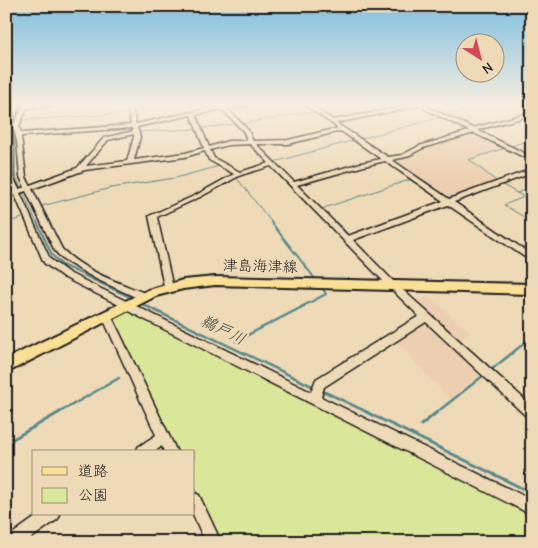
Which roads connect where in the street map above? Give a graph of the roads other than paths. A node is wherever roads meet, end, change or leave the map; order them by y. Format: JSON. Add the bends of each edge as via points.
{"nodes":[{"id":1,"x":7,"y":131,"type":"edge"},
{"id":2,"x":18,"y":131,"type":"edge"},
{"id":3,"x":105,"y":131,"type":"edge"},
{"id":4,"x":130,"y":131,"type":"edge"},
{"id":5,"x":135,"y":131,"type":"edge"},
{"id":6,"x":199,"y":131,"type":"edge"},
{"id":7,"x":246,"y":131,"type":"edge"},
{"id":8,"x":335,"y":131,"type":"edge"},
{"id":9,"x":344,"y":131,"type":"edge"},
{"id":10,"x":474,"y":131,"type":"joint"},
{"id":11,"x":19,"y":135,"type":"junction"},
{"id":12,"x":253,"y":143,"type":"junction"},
{"id":13,"x":206,"y":148,"type":"junction"},
{"id":14,"x":532,"y":159,"type":"edge"},
{"id":15,"x":387,"y":160,"type":"junction"},
{"id":16,"x":130,"y":162,"type":"junction"},
{"id":17,"x":273,"y":164,"type":"junction"},
{"id":18,"x":80,"y":169,"type":"junction"},
{"id":19,"x":532,"y":171,"type":"edge"},
{"id":20,"x":239,"y":174,"type":"junction"},
{"id":21,"x":293,"y":184,"type":"junction"},
{"id":22,"x":29,"y":189,"type":"junction"},
{"id":23,"x":17,"y":192,"type":"junction"},
{"id":24,"x":6,"y":196,"type":"edge"},
{"id":25,"x":448,"y":202,"type":"junction"},
{"id":26,"x":348,"y":239,"type":"junction"},
{"id":27,"x":530,"y":256,"type":"edge"},
{"id":28,"x":392,"y":285,"type":"junction"},
{"id":29,"x":168,"y":288,"type":"junction"},
{"id":30,"x":532,"y":289,"type":"edge"},
{"id":31,"x":144,"y":297,"type":"junction"},
{"id":32,"x":128,"y":305,"type":"junction"},
{"id":33,"x":107,"y":316,"type":"junction"},
{"id":34,"x":426,"y":316,"type":"junction"},
{"id":35,"x":6,"y":366,"type":"edge"},
{"id":36,"x":316,"y":393,"type":"junction"},
{"id":37,"x":532,"y":414,"type":"edge"},
{"id":38,"x":164,"y":437,"type":"junction"},
{"id":39,"x":146,"y":450,"type":"edge"},
{"id":40,"x":170,"y":450,"type":"edge"},
{"id":41,"x":195,"y":502,"type":"edge"},
{"id":42,"x":532,"y":508,"type":"edge"},
{"id":43,"x":50,"y":516,"type":"edge"},
{"id":44,"x":13,"y":542,"type":"edge"},
{"id":45,"x":213,"y":542,"type":"edge"}],
"edges":[{"from":1,"to":23,"type":"street","via":[[10,177]]},
{"from":2,"to":11,"type":"street"},
{"from":3,"to":11,"type":"street"},
{"from":4,"to":18,"type":"street","via":[[106,139]]},
{"from":5,"to":16,"type":"street","via":[[137,137]]},
{"from":6,"to":13,"type":"street"},
{"from":7,"to":12,"type":"street"},
{"from":8,"to":12,"type":"street","via":[[288,142]]},
{"from":9,"to":15,"type":"street"},
{"from":10,"to":14,"type":"street"},
{"from":10,"to":15,"type":"street"},
{"from":11,"to":22,"type":"street","via":[[22,173]]},
{"from":12,"to":13,"type":"street","via":[[228,143]]},
{"from":12,"to":17,"type":"street"},
{"from":13,"to":16,"type":"street","via":[[185,155]]},
{"from":13,"to":20,"type":"street","via":[[212,160]]},
{"from":15,"to":21,"type":"street"},
{"from":15,"to":25,"type":"street"},
{"from":16,"to":18,"type":"street"},
{"from":17,"to":20,"type":"street"},
{"from":17,"to":21,"type":"street"},
{"from":18,"to":22,"type":"street"},
{"from":19,"to":25,"type":"street"},
{"from":20,"to":29,"type":"street","via":[[153,216]]},
{"from":21,"to":26,"type":"street"},
{"from":22,"to":23,"type":"street"},
{"from":22,"to":31,"type":"street","via":[[63,256],[79,267]]},
{"from":23,"to":24,"type":"street"},
{"from":23,"to":32,"type":"street","via":[[50,265]]},
{"from":25,"to":26,"type":"street"},
{"from":25,"to":27,"type":"street"},
{"from":26,"to":28,"type":"street"},
{"from":28,"to":29,"type":"main road","name":"津島海津線","via":[[215,281]]},
{"from":28,"to":30,"type":"main road","name":"津島海津線"},
{"from":28,"to":34,"type":"street"},
{"from":29,"to":31,"type":"main road","name":"津島海津線"},
{"from":31,"to":32,"type":"main road","name":"津島海津線"},
{"from":32,"to":33,"type":"main road","name":"津島海津線"},
{"from":32,"to":36,"type":"street"},
{"from":33,"to":35,"type":"main road","name":"津島海津線"},
{"from":33,"to":38,"type":"street"},
{"from":34,"to":36,"type":"street"},
{"from":34,"to":37,"type":"street"},
{"from":36,"to":42,"type":"street"},
{"from":38,"to":39,"type":"street"},
{"from":38,"to":40,"type":"street"},
{"from":41,"to":45,"type":"street"},
{"from":43,"to":44,"type":"street"}]}
